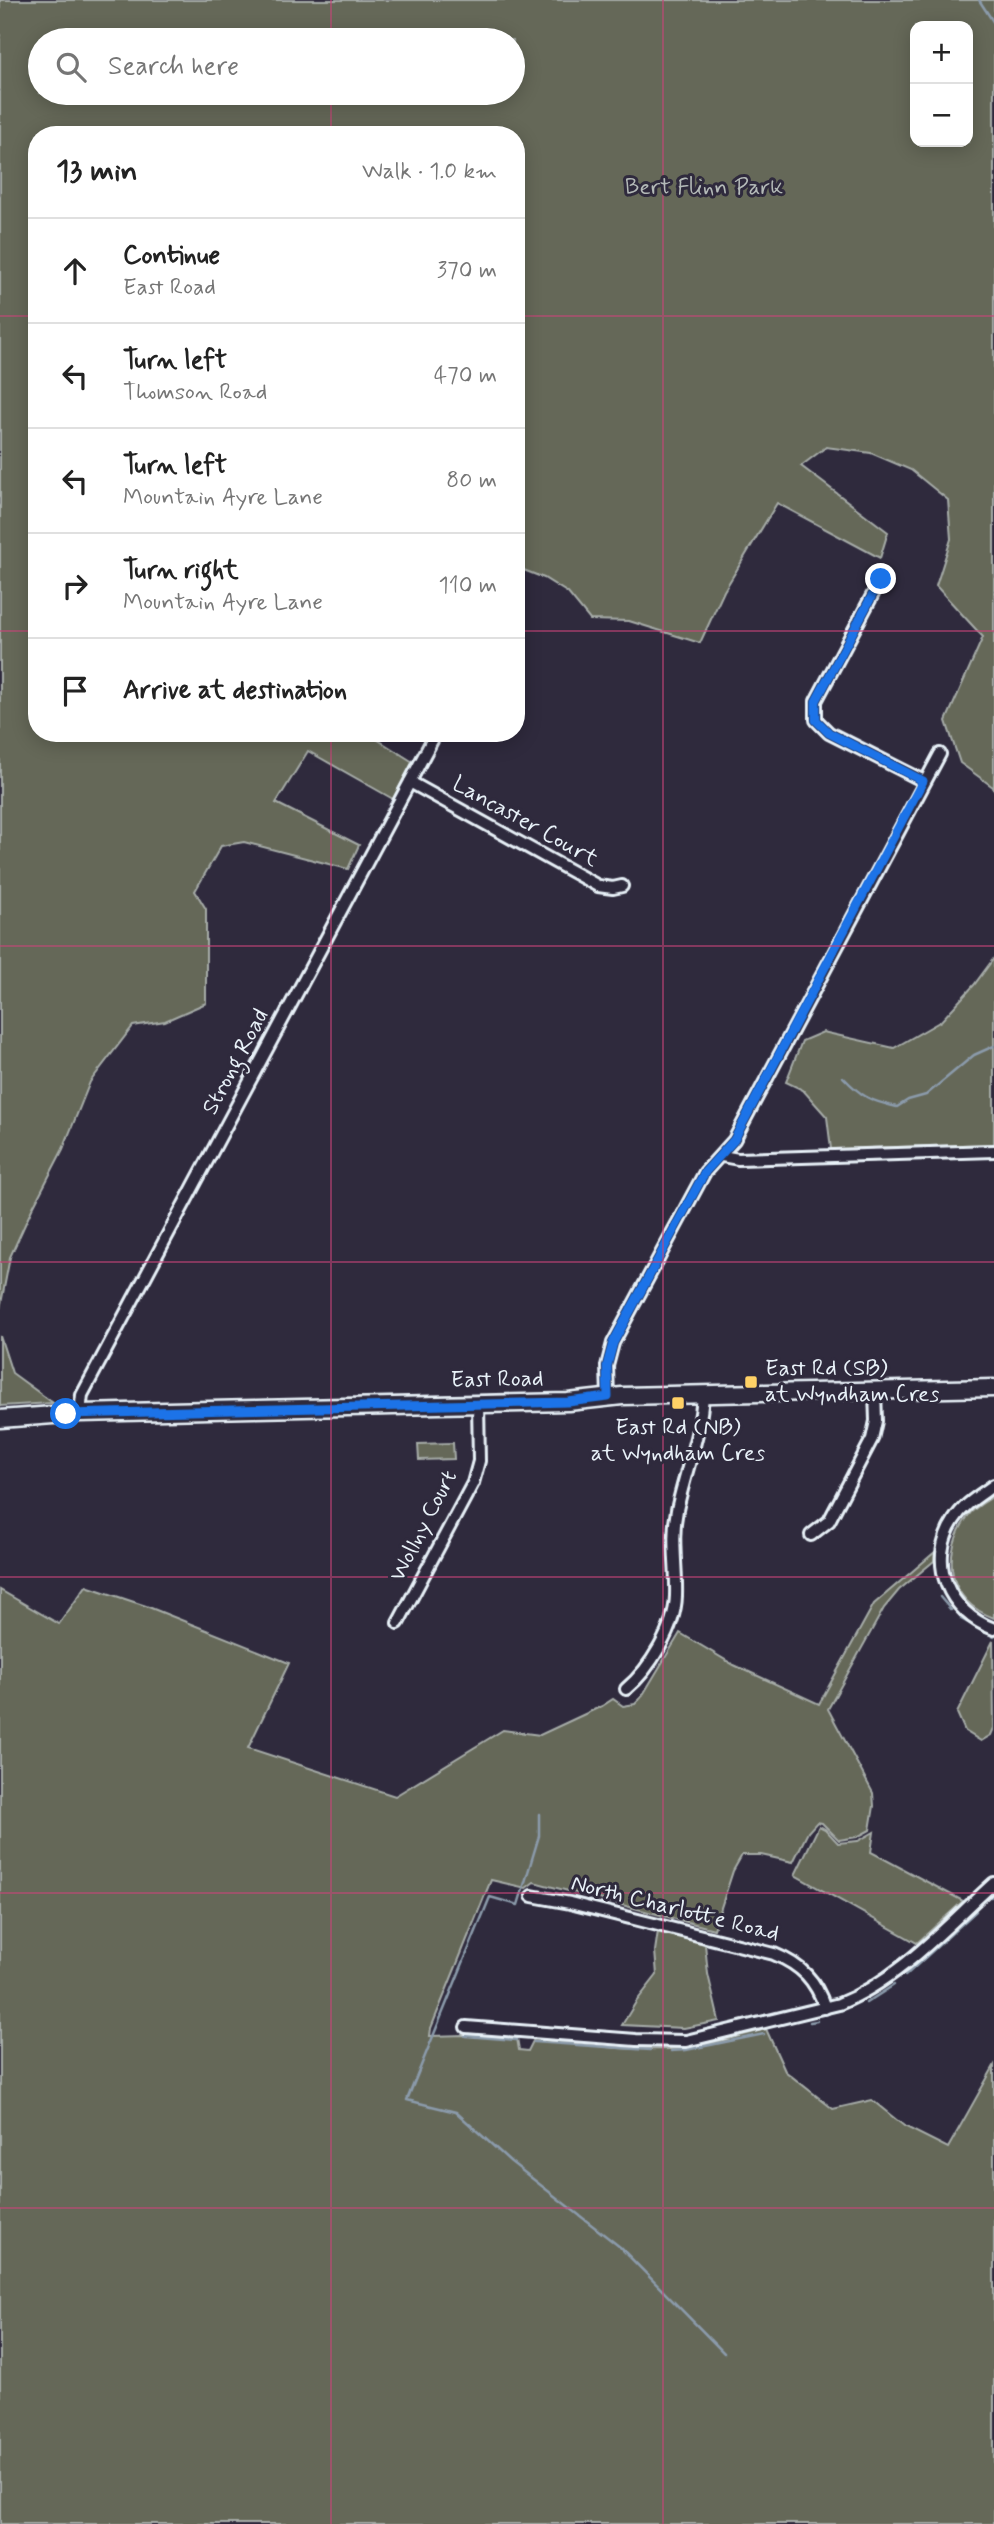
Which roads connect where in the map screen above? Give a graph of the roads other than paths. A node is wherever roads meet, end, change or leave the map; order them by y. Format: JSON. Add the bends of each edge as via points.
{"nodes":[{"id":1,"x":881,"y":579,"type":"dead end"},
{"id":2,"x":431,"y":742,"type":"edge"},
{"id":3,"x":940,"y":754,"type":"dead end"},
{"id":4,"x":923,"y":781,"type":"junction"},
{"id":5,"x":410,"y":782,"type":"junction"},
{"id":6,"x":622,"y":886,"type":"dead end"},
{"id":7,"x":994,"y":1151,"type":"edge"},
{"id":8,"x":722,"y":1156,"type":"junction"},
{"id":9,"x":994,"y":1388,"type":"edge"},
{"id":10,"x":875,"y":1391,"type":"junction"},
{"id":11,"x":703,"y":1394,"type":"junction"},
{"id":12,"x":608,"y":1397,"type":"junction"},
{"id":13,"x":478,"y":1403,"type":"junction"},
{"id":14,"x":80,"y":1413,"type":"junction"},
{"id":15,"x":0,"y":1419,"type":"edge"},
{"id":16,"x":994,"y":1485,"type":"edge"},
{"id":17,"x":811,"y":1535,"type":"dead end"},
{"id":18,"x":398,"y":1623,"type":"dead end"},
{"id":19,"x":994,"y":1629,"type":"edge"},
{"id":20,"x":626,"y":1689,"type":"dead end"},
{"id":21,"x":994,"y":1883,"type":"edge"},
{"id":22,"x":531,"y":1896,"type":"dead end"},
{"id":23,"x":825,"y":2008,"type":"junction"},
{"id":24,"x":467,"y":2027,"type":"dead end"}],
"edges":[{"from":1,"to":4,"type":"street","via":[[816,701],[816,720],[829,733]]},
{"from":2,"to":5,"type":"street","name":"Strong Road"},
{"from":3,"to":4,"type":"street"},
{"from":4,"to":8,"type":"street"},
{"from":5,"to":6,"type":"street","name":"Lancaster Court","via":[[598,886]]},
{"from":5,"to":14,"type":"street","name":"Strong Road","via":[[82,1395]]},
{"from":7,"to":8,"type":"street"},
{"from":8,"to":12,"type":"street","via":[[705,1172],[613,1343],[607,1366]]},
{"from":9,"to":10,"type":"main road","name":"East Road"},
{"from":10,"to":11,"type":"main road","name":"East Road"},
{"from":10,"to":17,"type":"street","via":[[872,1439],[829,1521]]},
{"from":11,"to":12,"type":"main road","name":"East Road"},
{"from":11,"to":20,"type":"street","via":[[702,1416],[674,1530],[674,1611],[642,1675]]},
{"from":12,"to":13,"type":"main road","name":"East Road"},
{"from":13,"to":14,"type":"main road","name":"East Road"},
{"from":13,"to":18,"type":"street","name":"Wollny Court","via":[[479,1461],[472,1483]]},
{"from":14,"to":15,"type":"main road","name":"East Road"},
{"from":16,"to":19,"type":"street","via":[[954,1520],[945,1539],[942,1564],[946,1586],[957,1604],[971,1618]]},
{"from":21,"to":23,"type":"street","via":[[887,1979],[857,1997]]},
{"from":22,"to":23,"type":"street","name":"North Charlotte Road","via":[[774,1954],[803,1971]]},
{"from":23,"to":24,"type":"street","via":[[686,2041]]}]}
